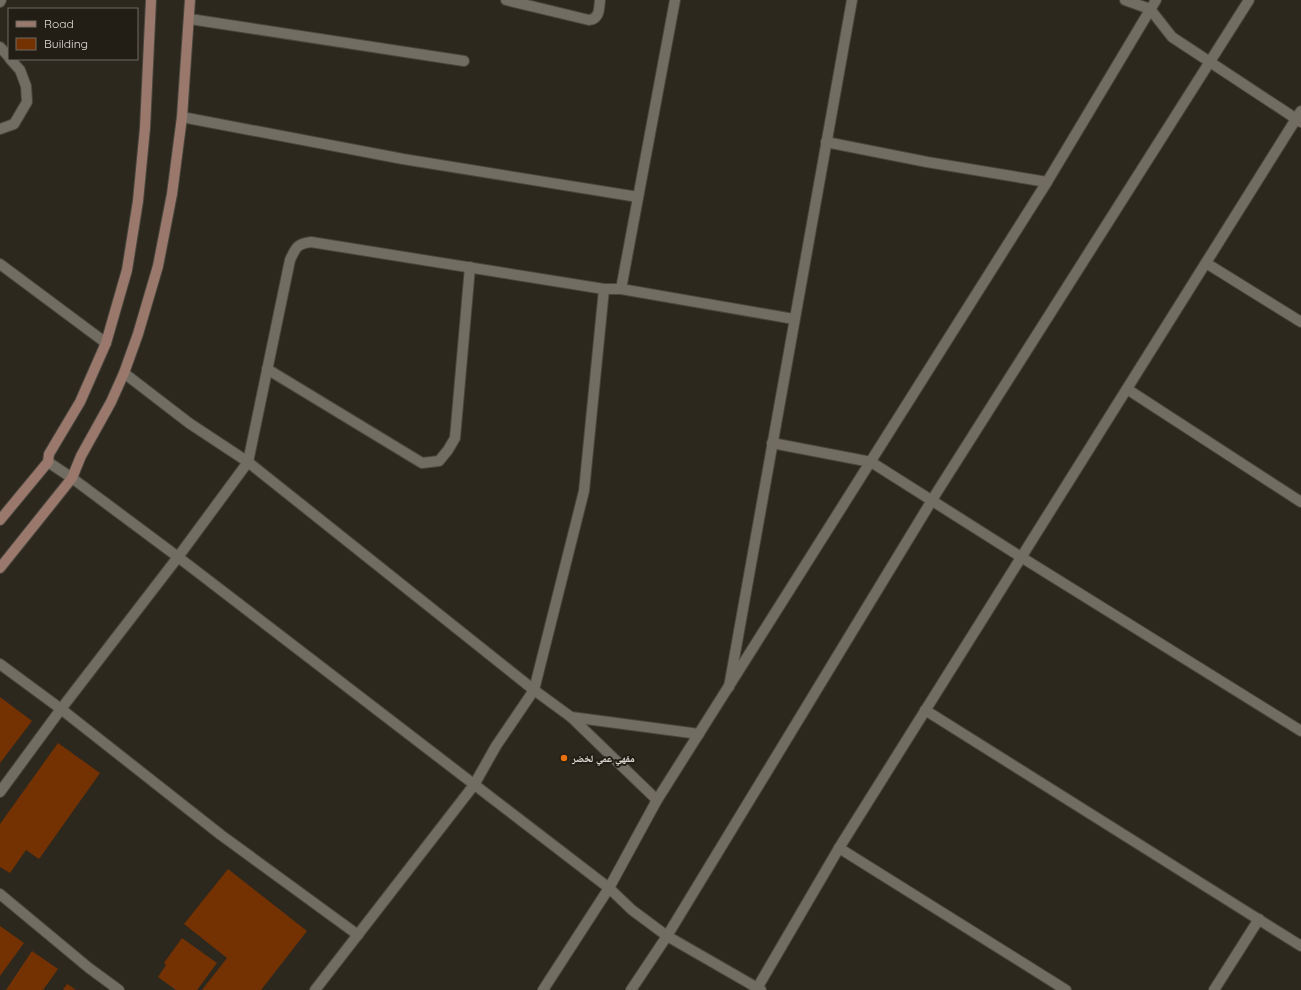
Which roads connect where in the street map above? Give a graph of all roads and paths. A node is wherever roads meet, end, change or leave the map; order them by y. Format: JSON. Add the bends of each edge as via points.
{"nodes":[{"id":1,"x":151,"y":0,"type":"edge"},
{"id":2,"x":190,"y":0,"type":"edge"},
{"id":3,"x":506,"y":0,"type":"edge"},
{"id":4,"x":600,"y":0,"type":"edge"},
{"id":5,"x":676,"y":0,"type":"edge"},
{"id":6,"x":852,"y":0,"type":"edge"},
{"id":7,"x":1125,"y":0,"type":"edge"},
{"id":8,"x":1249,"y":0,"type":"edge"},
{"id":9,"x":1153,"y":4,"type":"edge"},
{"id":10,"x":190,"y":18,"type":"junction"},
{"id":11,"x":0,"y":47,"type":"edge"},
{"id":12,"x":8,"y":56,"type":"edge"},
{"id":13,"x":12,"y":60,"type":"edge"},
{"id":14,"x":464,"y":61,"type":"dead end"},
{"id":15,"x":1210,"y":61,"type":"junction"},
{"id":16,"x":182,"y":118,"type":"junction"},
{"id":17,"x":1299,"y":118,"type":"edge"},
{"id":18,"x":0,"y":129,"type":"edge"},
{"id":19,"x":826,"y":142,"type":"junction"},
{"id":20,"x":1047,"y":182,"type":"junction"},
{"id":21,"x":638,"y":198,"type":"junction"},
{"id":22,"x":1206,"y":263,"type":"junction"},
{"id":23,"x":0,"y":264,"type":"edge"},
{"id":24,"x":470,"y":267,"type":"junction"},
{"id":25,"x":604,"y":289,"type":"junction"},
{"id":26,"x":621,"y":289,"type":"junction"},
{"id":27,"x":794,"y":319,"type":"junction"},
{"id":28,"x":1301,"y":322,"type":"edge"},
{"id":29,"x":106,"y":343,"type":"junction"},
{"id":30,"x":267,"y":369,"type":"junction"},
{"id":31,"x":124,"y":374,"type":"junction"},
{"id":32,"x":1127,"y":389,"type":"junction"},
{"id":33,"x":772,"y":443,"type":"junction"},
{"id":34,"x":48,"y":462,"type":"junction"},
{"id":35,"x":248,"y":462,"type":"junction"},
{"id":36,"x":871,"y":462,"type":"junction"},
{"id":37,"x":72,"y":478,"type":"junction"},
{"id":38,"x":932,"y":500,"type":"junction"},
{"id":39,"x":1301,"y":502,"type":"edge"},
{"id":40,"x":0,"y":520,"type":"edge"},
{"id":41,"x":178,"y":557,"type":"junction"},
{"id":42,"x":1021,"y":557,"type":"junction"},
{"id":43,"x":0,"y":568,"type":"edge"},
{"id":44,"x":0,"y":664,"type":"edge"},
{"id":45,"x":728,"y":688,"type":"junction"},
{"id":46,"x":534,"y":690,"type":"junction"},
{"id":47,"x":61,"y":708,"type":"junction"},
{"id":48,"x":925,"y":710,"type":"junction"},
{"id":49,"x":571,"y":717,"type":"junction"},
{"id":50,"x":1301,"y":731,"type":"edge"},
{"id":51,"x":700,"y":734,"type":"junction"},
{"id":52,"x":474,"y":785,"type":"junction"},
{"id":53,"x":0,"y":792,"type":"edge"},
{"id":54,"x":657,"y":800,"type":"junction"},
{"id":55,"x":839,"y":848,"type":"junction"},
{"id":56,"x":609,"y":888,"type":"junction"},
{"id":57,"x":0,"y":894,"type":"edge"},
{"id":58,"x":1259,"y":919,"type":"junction"},
{"id":59,"x":358,"y":935,"type":"junction"},
{"id":60,"x":667,"y":936,"type":"junction"},
{"id":61,"x":1301,"y":946,"type":"edge"},
{"id":62,"x":758,"y":989,"type":"edge"},
{"id":63,"x":119,"y":990,"type":"edge"},
{"id":64,"x":315,"y":990,"type":"edge"},
{"id":65,"x":543,"y":990,"type":"edge"},
{"id":66,"x":631,"y":990,"type":"edge"},
{"id":67,"x":1066,"y":990,"type":"edge"},
{"id":68,"x":1214,"y":990,"type":"edge"}],
"edges":[{"from":1,"to":29,"type":"main road","via":[[145,128],[138,201],[127,270]]},
{"from":2,"to":10,"type":"main road"},
{"from":3,"to":4,"type":"street","via":[[589,20],[597,17]]},
{"from":5,"to":21,"type":"street"},
{"from":6,"to":19,"type":"street"},
{"from":7,"to":9,"type":"street"},
{"from":8,"to":15,"type":"street"},
{"from":9,"to":15,"type":"street","via":[[1172,37]]},
{"from":9,"to":20,"type":"street"},
{"from":10,"to":14,"type":"street"},
{"from":10,"to":16,"type":"main road"},
{"from":11,"to":12,"type":"street"},
{"from":13,"to":18,"type":"street","via":[[20,70],[26,86],[27,102],[14,124]]},
{"from":15,"to":17,"type":"street"},
{"from":15,"to":38,"type":"street"},
{"from":16,"to":21,"type":"street","via":[[403,159]]},
{"from":16,"to":31,"type":"main road","via":[[172,194],[158,266]]},
{"from":17,"to":22,"type":"street"},
{"from":19,"to":20,"type":"street"},
{"from":19,"to":27,"type":"street"},
{"from":20,"to":36,"type":"street"},
{"from":21,"to":26,"type":"street"},
{"from":22,"to":28,"type":"street"},
{"from":22,"to":32,"type":"street"},
{"from":23,"to":29,"type":"street"},
{"from":24,"to":25,"type":"street"},
{"from":24,"to":30,"type":"street","via":[[311,242],[301,244],[290,260]]},
{"from":24,"to":30,"type":"street","via":[[455,438],[439,460],[422,463]]},
{"from":25,"to":26,"type":"street"},
{"from":25,"to":46,"type":"street","via":[[584,491]]},
{"from":26,"to":27,"type":"street"},
{"from":27,"to":33,"type":"street"},
{"from":29,"to":34,"type":"main road","via":[[80,402],[49,454]]},
{"from":30,"to":35,"type":"street"},
{"from":31,"to":35,"type":"street","via":[[189,423]]},
{"from":31,"to":37,"type":"main road"},
{"from":32,"to":39,"type":"street"},
{"from":32,"to":42,"type":"street"},
{"from":33,"to":36,"type":"street"},
{"from":33,"to":45,"type":"street"},
{"from":34,"to":37,"type":"street"},
{"from":34,"to":40,"type":"main road"},
{"from":35,"to":41,"type":"street"},
{"from":35,"to":46,"type":"street"},
{"from":36,"to":38,"type":"street"},
{"from":36,"to":45,"type":"street"},
{"from":37,"to":41,"type":"street"},
{"from":37,"to":43,"type":"main road"},
{"from":38,"to":42,"type":"street"},
{"from":38,"to":60,"type":"street"},
{"from":41,"to":47,"type":"street"},
{"from":41,"to":52,"type":"street"},
{"from":42,"to":48,"type":"street"},
{"from":42,"to":50,"type":"street"},
{"from":44,"to":47,"type":"street"},
{"from":45,"to":51,"type":"street"},
{"from":46,"to":49,"type":"street"},
{"from":46,"to":52,"type":"street","via":[[496,746]]},
{"from":47,"to":53,"type":"street"},
{"from":47,"to":59,"type":"street","via":[[221,835]]},
{"from":48,"to":55,"type":"street"},
{"from":48,"to":58,"type":"street"},
{"from":49,"to":51,"type":"street"},
{"from":49,"to":54,"type":"street"},
{"from":51,"to":54,"type":"street"},
{"from":52,"to":56,"type":"street"},
{"from":52,"to":59,"type":"street"},
{"from":54,"to":56,"type":"street"},
{"from":55,"to":62,"type":"street"},
{"from":55,"to":67,"type":"street"},
{"from":56,"to":60,"type":"street","via":[[632,910]]},
{"from":56,"to":65,"type":"street"},
{"from":57,"to":63,"type":"street"},
{"from":58,"to":61,"type":"street"},
{"from":58,"to":68,"type":"street"},
{"from":59,"to":64,"type":"street"},
{"from":60,"to":62,"type":"street"},
{"from":60,"to":66,"type":"street"}]}
